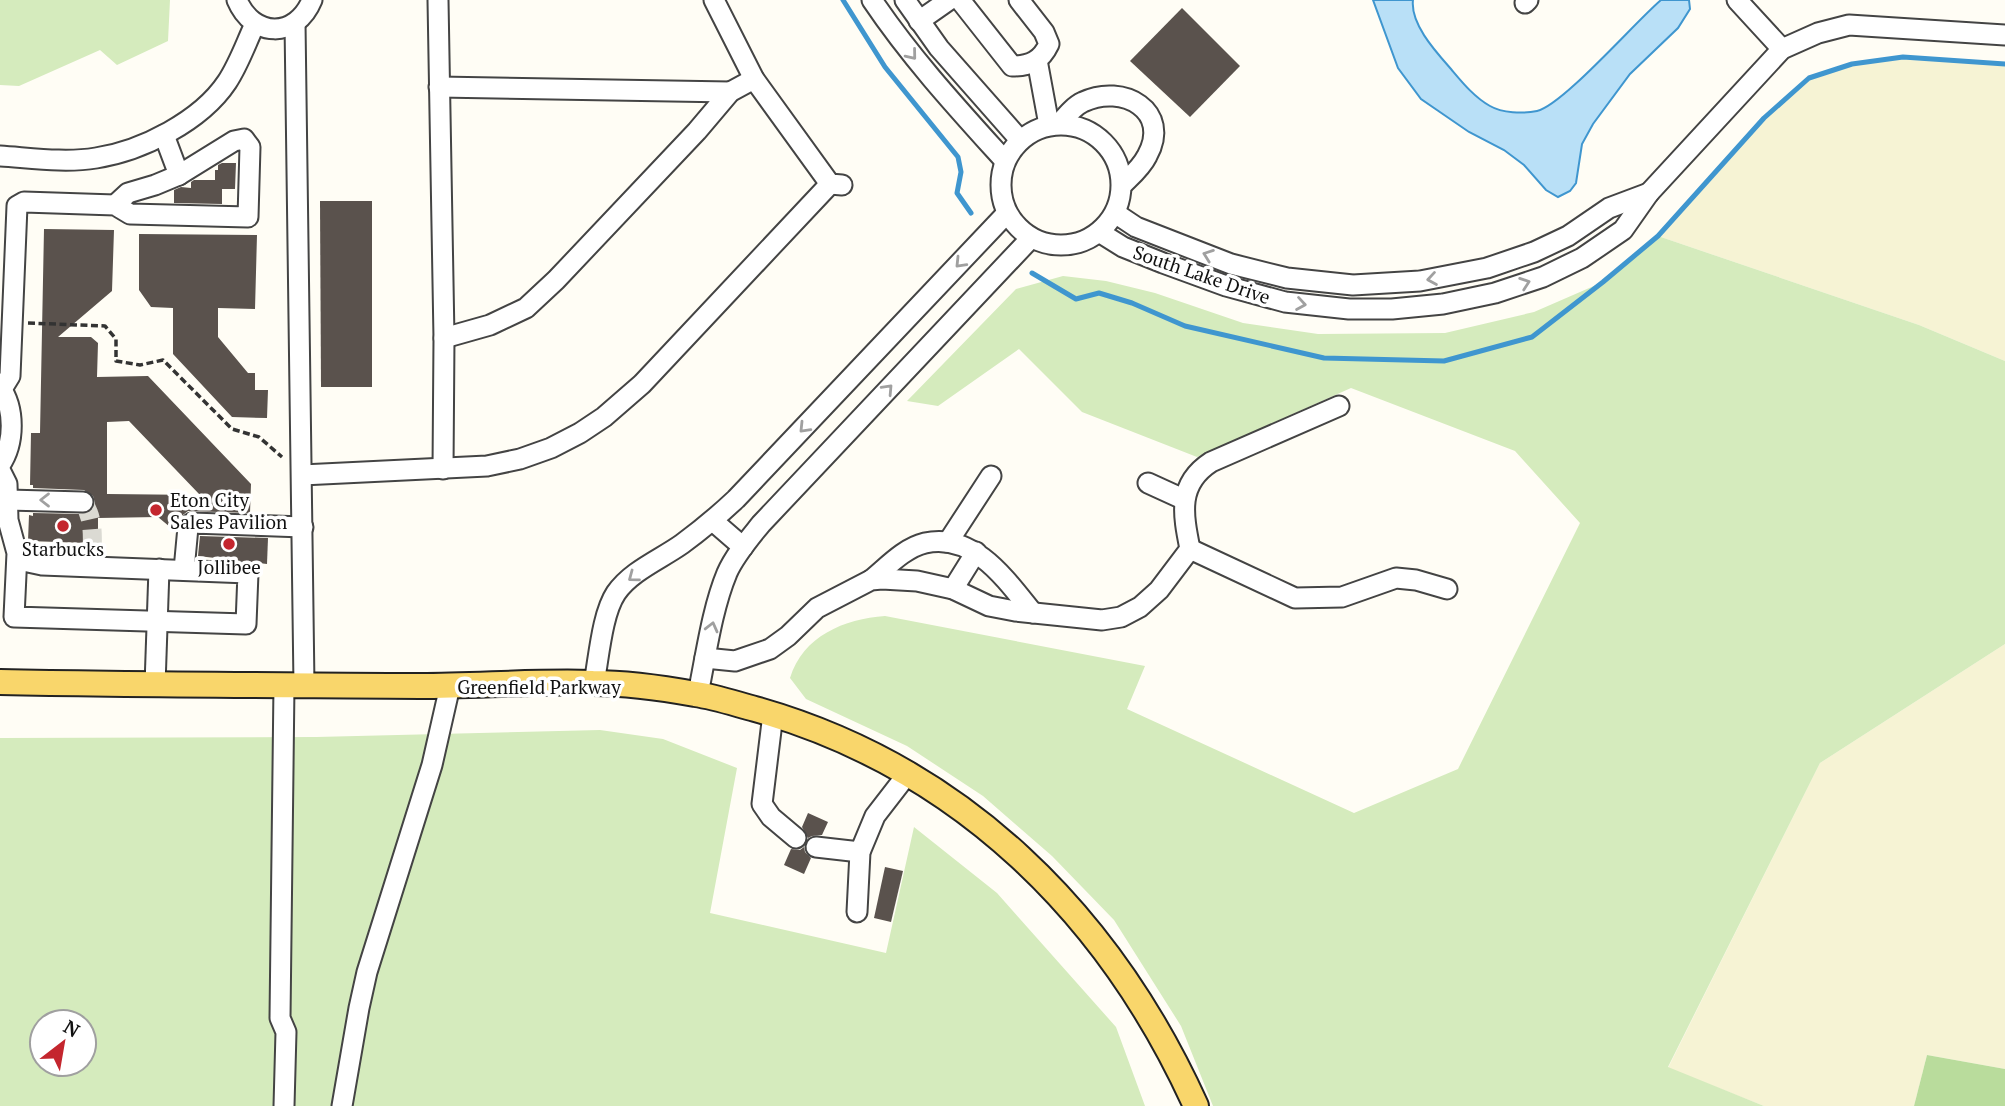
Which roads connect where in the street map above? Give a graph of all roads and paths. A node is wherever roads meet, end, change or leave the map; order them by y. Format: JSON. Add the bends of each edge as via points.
{"nodes":[{"id":1,"x":237,"y":0,"type":"edge"},
{"id":2,"x":312,"y":0,"type":"edge"},
{"id":3,"x":438,"y":0,"type":"edge"},
{"id":4,"x":713,"y":0,"type":"edge"},
{"id":5,"x":872,"y":0,"type":"edge"},
{"id":6,"x":905,"y":0,"type":"edge"},
{"id":7,"x":950,"y":0,"type":"edge"},
{"id":8,"x":960,"y":0,"type":"edge"},
{"id":9,"x":1019,"y":0,"type":"edge"},
{"id":10,"x":1737,"y":0,"type":"edge"},
{"id":11,"x":919,"y":21,"type":"junction"},
{"id":12,"x":295,"y":23,"type":"junction"},
{"id":13,"x":255,"y":24,"type":"junction"},
{"id":14,"x":2005,"y":35,"type":"edge"},
{"id":15,"x":1782,"y":50,"type":"junction"},
{"id":16,"x":1037,"y":60,"type":"junction"},
{"id":17,"x":754,"y":79,"type":"junction"},
{"id":18,"x":439,"y":87,"type":"junction"},
{"id":19,"x":730,"y":92,"type":"junction"},
{"id":20,"x":1054,"y":125,"type":"junction"},
{"id":21,"x":164,"y":135,"type":"junction"},
{"id":22,"x":1020,"y":139,"type":"junction"},
{"id":23,"x":0,"y":156,"type":"edge"},
{"id":24,"x":1005,"y":160,"type":"junction"},
{"id":25,"x":179,"y":174,"type":"junction"},
{"id":26,"x":1122,"y":185,"type":"junction"},
{"id":27,"x":1648,"y":193,"type":"junction"},
{"id":28,"x":115,"y":205,"type":"junction"},
{"id":29,"x":1007,"y":213,"type":"junction"},
{"id":30,"x":1115,"y":214,"type":"junction"},
{"id":31,"x":1099,"y":232,"type":"junction"},
{"id":32,"x":1031,"y":238,"type":"junction"},
{"id":33,"x":12,"y":323,"type":"junction"},
{"id":34,"x":444,"y":338,"type":"junction"},
{"id":35,"x":1,"y":388,"type":"edge"},
{"id":36,"x":1339,"y":406,"type":"dead end"},
{"id":37,"x":0,"y":468,"type":"edge"},
{"id":38,"x":443,"y":470,"type":"junction"},
{"id":39,"x":302,"y":475,"type":"junction"},
{"id":40,"x":991,"y":476,"type":"dead end"},
{"id":41,"x":1148,"y":483,"type":"dead end"},
{"id":42,"x":1183,"y":499,"type":"junction"},
{"id":43,"x":8,"y":500,"type":"junction"},
{"id":44,"x":83,"y":502,"type":"dead end"},
{"id":45,"x":713,"y":521,"type":"junction"},
{"id":46,"x":303,"y":527,"type":"junction"},
{"id":47,"x":948,"y":542,"type":"junction"},
{"id":48,"x":743,"y":547,"type":"junction"},
{"id":49,"x":1190,"y":549,"type":"junction"},
{"id":50,"x":976,"y":552,"type":"junction"},
{"id":51,"x":17,"y":553,"type":"junction"},
{"id":52,"x":159,"y":569,"type":"junction"},
{"id":53,"x":184,"y":570,"type":"junction"},
{"id":54,"x":871,"y":580,"type":"junction"},
{"id":55,"x":953,"y":589,"type":"junction"},
{"id":56,"x":1447,"y":589,"type":"dead end"},
{"id":57,"x":1034,"y":613,"type":"junction"},
{"id":58,"x":156,"y":622,"type":"junction"},
{"id":59,"x":705,"y":658,"type":"junction"},
{"id":60,"x":0,"y":682,"type":"edge"},
{"id":61,"x":594,"y":682,"type":"junction"},
{"id":62,"x":155,"y":685,"type":"junction"},
{"id":63,"x":295,"y":685,"type":"junction"},
{"id":64,"x":450,"y":686,"type":"junction"},
{"id":65,"x":698,"y":694,"type":"junction"},
{"id":66,"x":773,"y":714,"type":"junction"},
{"id":67,"x":909,"y":772,"type":"junction"},
{"id":68,"x":796,"y":838,"type":"dead end"},
{"id":69,"x":816,"y":847,"type":"dead end"},
{"id":70,"x":860,"y":852,"type":"junction"},
{"id":71,"x":857,"y":912,"type":"dead end"},
{"id":72,"x":285,"y":1106,"type":"edge"},
{"id":73,"x":342,"y":1106,"type":"edge"},
{"id":74,"x":1196,"y":1106,"type":"edge"}],
"edges":[{"from":1,"to":13,"type":"street"},
{"from":2,"to":12,"type":"street"},
{"from":3,"to":18,"type":"street"},
{"from":4,"to":17,"type":"street"},
{"from":5,"to":24,"type":"street","one_way":true,"via":[[922,67]]},
{"from":6,"to":11,"type":"street"},
{"from":7,"to":11,"type":"street"},
{"from":8,"to":16,"type":"street","via":[[1012,66],[1027,66]]},
{"from":9,"to":16,"type":"street","via":[[1049,44]]},
{"from":10,"to":15,"type":"street"},
{"from":11,"to":22,"type":"street"},
{"from":12,"to":13,"type":"street","via":[[282,29]]},
{"from":12,"to":39,"type":"street"},
{"from":13,"to":21,"type":"street","via":[[226,83],[183,124]]},
{"from":14,"to":15,"type":"street","name":"South Lake Drive","via":[[1849,26],[1818,33]]},
{"from":15,"to":27,"type":"street","name":"South Lake Drive"},
{"from":16,"to":20,"type":"street"},
{"from":17,"to":19,"type":"street"},
{"from":17,"to":38,"type":"street","via":[[837,185],[604,417],[551,448],[520,459]]},
{"from":18,"to":19,"type":"street"},
{"from":18,"to":34,"type":"street"},
{"from":19,"to":34,"type":"street","via":[[526,308],[490,326]]},
{"from":20,"to":22,"type":"street"},
{"from":20,"to":26,"type":"street","via":[[1075,126],[1103,141],[1117,162]]},
{"from":20,"to":26,"type":"street","via":[[1097,97],[1123,96],[1143,107],[1154,127],[1152,144],[1147,157]]},
{"from":21,"to":23,"type":"street","via":[[97,158]]},
{"from":21,"to":25,"type":"street"},
{"from":22,"to":24,"type":"street"},
{"from":24,"to":29,"type":"street","via":[[1000,178]]},
{"from":25,"to":28,"type":"street","via":[[128,193]]},
{"from":25,"to":28,"type":"street","via":[[244,139],[250,147],[248,217],[130,214]]},
{"from":26,"to":30,"type":"street"},
{"from":27,"to":30,"type":"street","name":"South Lake Drive","one_way":true,"via":[[1609,208],[1568,236],[1487,268],[1420,281],[1353,285],[1287,278],[1231,264],[1136,228]]},
{"from":31,"to":27,"type":"street","name":"South Lake Drive","one_way":true,"via":[[1163,263],[1258,295],[1320,307],[1392,309],[1496,293],[1543,277],[1623,230]]},
{"from":28,"to":33,"type":"street","via":[[24,202],[17,206]]},
{"from":29,"to":32,"type":"street"},
{"from":29,"to":45,"type":"street","one_way":true},
{"from":30,"to":31,"type":"street"},
{"from":31,"to":32,"type":"street","via":[[1067,245]]},
{"from":48,"to":32,"type":"street","one_way":true},
{"from":33,"to":35,"type":"street","via":[[10,376]]},
{"from":33,"to":39,"type":"path","via":[[105,326],[116,339],[116,361],[140,365],[163,360],[232,429],[259,437]]},
{"from":34,"to":38,"type":"street"},
{"from":35,"to":37,"type":"street","via":[[11,408],[10,441]]},
{"from":36,"to":42,"type":"street","via":[[1211,461],[1199,470]]},
{"from":37,"to":43,"type":"street"},
{"from":38,"to":39,"type":"street"},
{"from":39,"to":46,"type":"street"},
{"from":40,"to":47,"type":"street"},
{"from":41,"to":42,"type":"street"},
{"from":42,"to":49,"type":"street"},
{"from":44,"to":43,"type":"street","one_way":true},
{"from":43,"to":51,"type":"street"},
{"from":45,"to":48,"type":"street"},
{"from":45,"to":61,"type":"street","one_way":true,"via":[[627,580],[615,594]]},
{"from":46,"to":53,"type":"street","via":[[191,523]]},
{"from":46,"to":63,"type":"street"},
{"from":47,"to":50,"type":"street"},
{"from":47,"to":54,"type":"street","via":[[924,543]]},
{"from":59,"to":48,"type":"street","one_way":true,"via":[[727,572]]},
{"from":49,"to":56,"type":"street","via":[[1295,598],[1342,597],[1396,578]]},
{"from":49,"to":57,"type":"street","via":[[1160,590],[1121,617],[1102,620]]},
{"from":50,"to":55,"type":"street"},
{"from":50,"to":57,"type":"street","via":[[1001,573]]},
{"from":51,"to":52,"type":"street","via":[[42,565]]},
{"from":51,"to":58,"type":"street","via":[[14,617]]},
{"from":52,"to":53,"type":"street"},
{"from":52,"to":58,"type":"street"},
{"from":53,"to":58,"type":"street","via":[[248,573],[246,624]]},
{"from":54,"to":55,"type":"street","via":[[917,581]]},
{"from":54,"to":59,"type":"street","via":[[817,608],[770,649],[735,661]]},
{"from":55,"to":57,"type":"street","via":[[989,606]]},
{"from":58,"to":62,"type":"street"},
{"from":59,"to":65,"type":"street"},
{"from":60,"to":62,"type":"main road","name":"Greenfield Parkway"},
{"from":61,"to":64,"type":"main road","name":"Greenfield Parkway"},
{"from":61,"to":65,"type":"main road","name":"Greenfield Parkway"},
{"from":62,"to":63,"type":"main road","name":"Greenfield Parkway"},
{"from":63,"to":64,"type":"main road","name":"Greenfield Parkway"},
{"from":63,"to":72,"type":"street","via":[[292,1020],[286,1032]]},
{"from":64,"to":73,"type":"street","via":[[432,765],[367,972]]},
{"from":65,"to":66,"type":"main road","name":"Greenfield Parkway"},
{"from":66,"to":67,"type":"main road","name":"Greenfield Parkway","via":[[817,728]]},
{"from":66,"to":68,"type":"street","via":[[762,804]]},
{"from":67,"to":70,"type":"street","via":[[875,816]]},
{"from":67,"to":74,"type":"main road","name":"Greenfield Parkway","via":[[976,818],[1088,928],[1143,1006]]},
{"from":69,"to":70,"type":"street"},
{"from":70,"to":71,"type":"street"}]}
